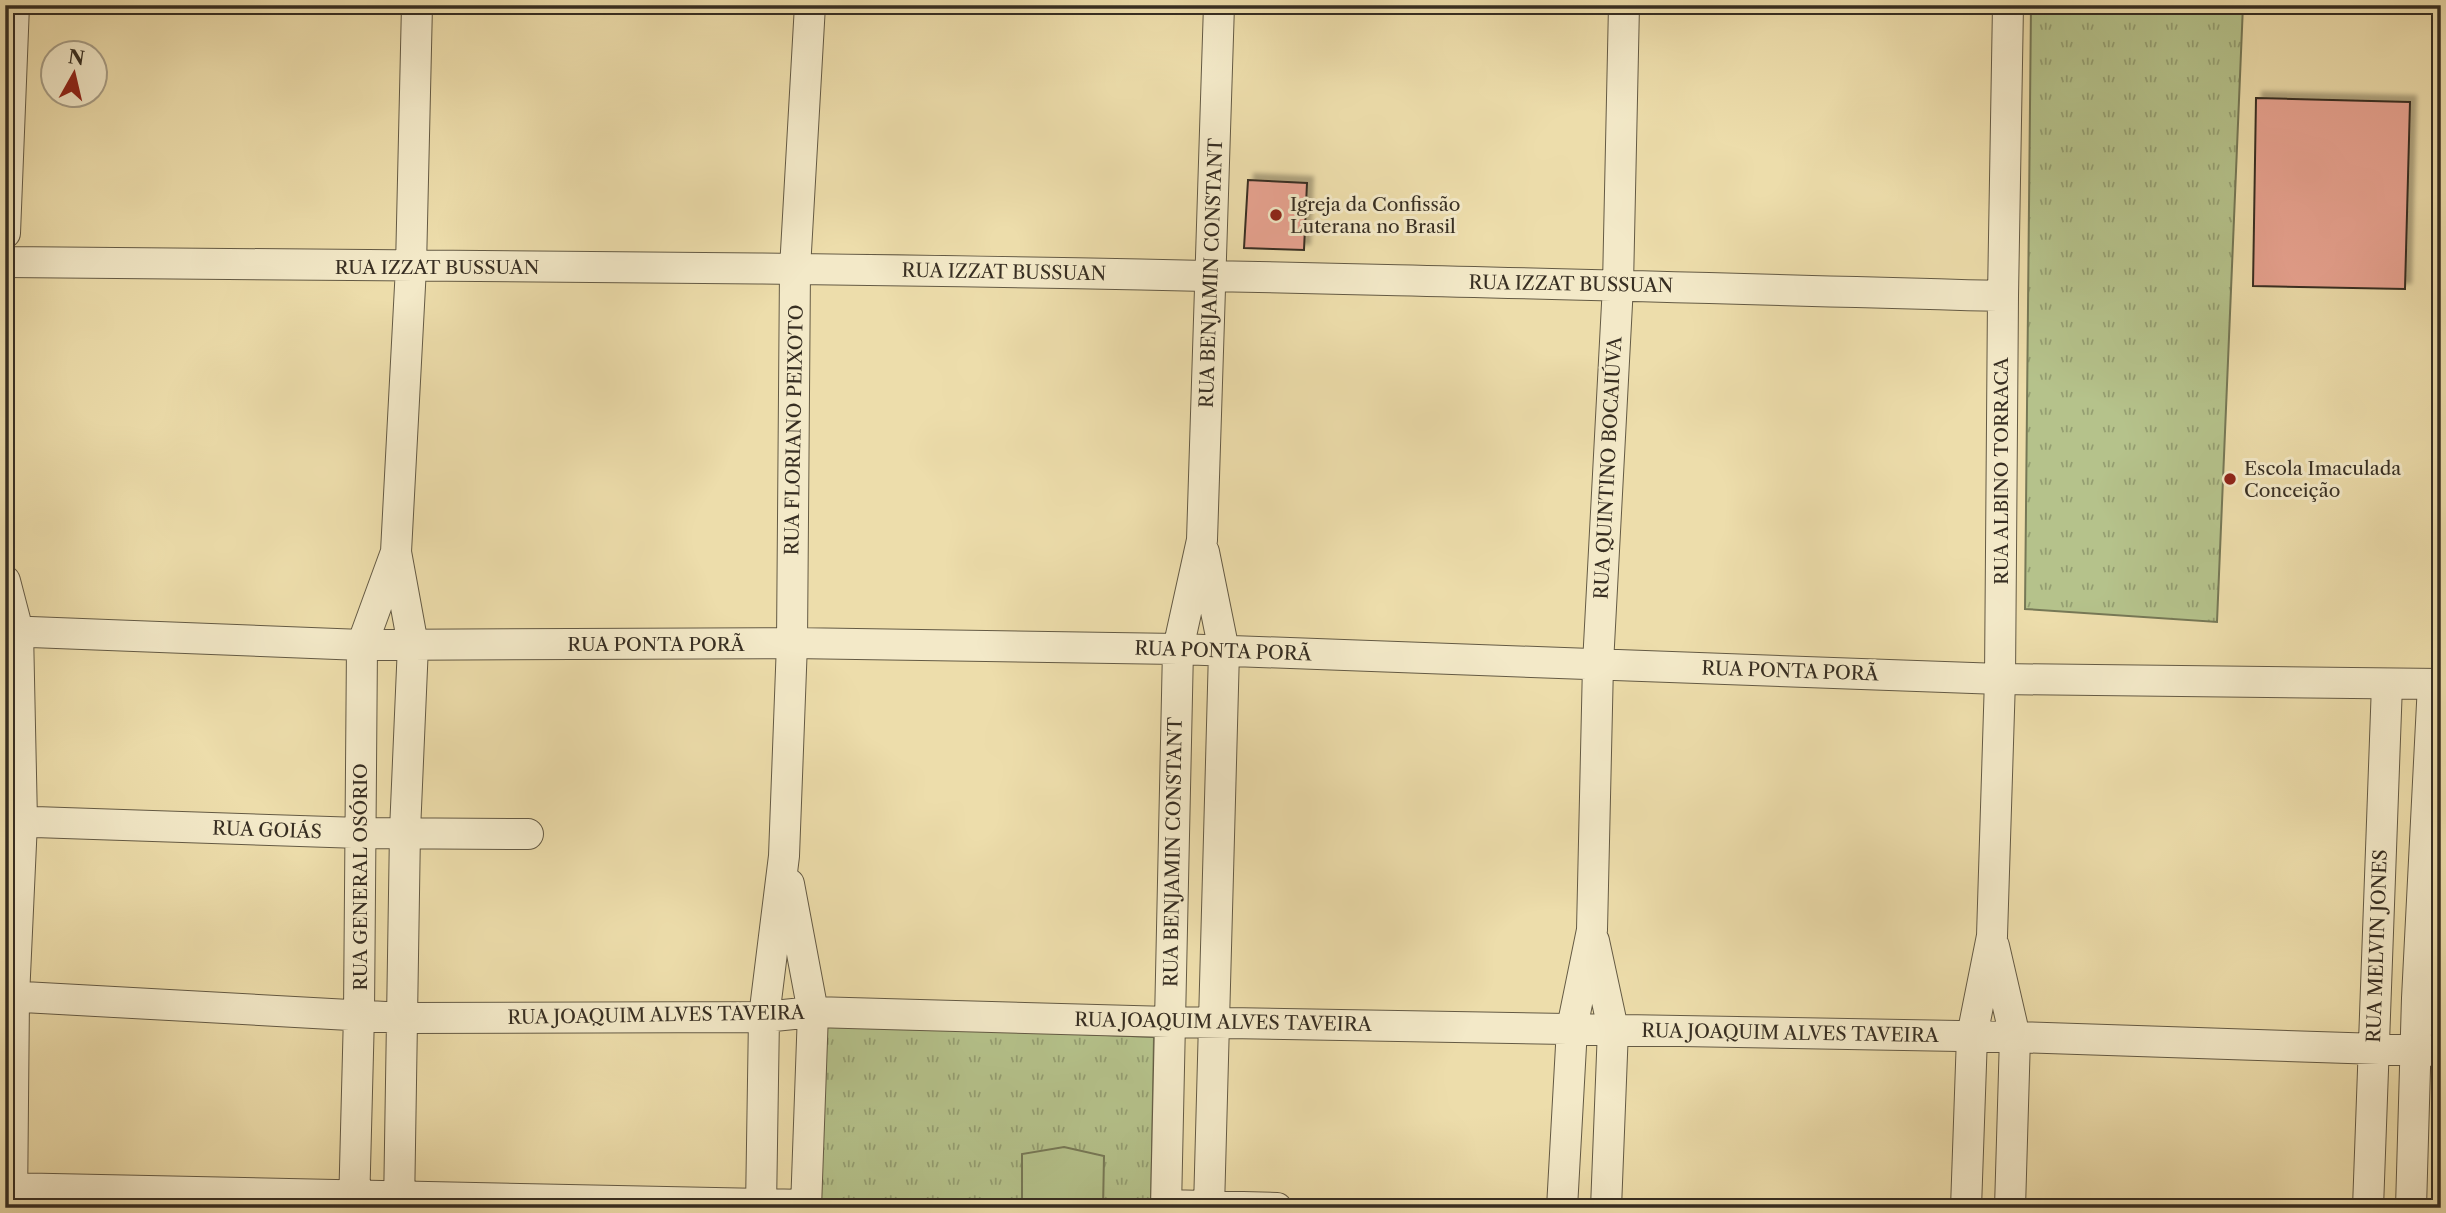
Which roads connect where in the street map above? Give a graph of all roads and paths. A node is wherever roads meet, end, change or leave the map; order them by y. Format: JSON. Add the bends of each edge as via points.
{"nodes":[{"id":1,"x":14,"y":5,"type":"edge"},
{"id":2,"x":417,"y":5,"type":"edge"},
{"id":3,"x":810,"y":5,"type":"edge"},
{"id":4,"x":1219,"y":5,"type":"edge"},
{"id":5,"x":1624,"y":5,"type":"edge"},
{"id":6,"x":2008,"y":5,"type":"edge"},
{"id":7,"x":5,"y":233,"type":"edge"},
{"id":8,"x":5,"y":262,"type":"edge"},
{"id":9,"x":411,"y":267,"type":"junction"},
{"id":10,"x":795,"y":269,"type":"junction"},
{"id":11,"x":1211,"y":276,"type":"junction"},
{"id":12,"x":1618,"y":285,"type":"junction"},
{"id":13,"x":2003,"y":296,"type":"junction"},
{"id":14,"x":1202,"y":540,"type":"junction"},
{"id":15,"x":396,"y":552,"type":"junction"},
{"id":16,"x":5,"y":581,"type":"edge"},
{"id":17,"x":12,"y":631,"type":"edge"},
{"id":18,"x":792,"y":643,"type":"junction"},
{"id":19,"x":362,"y":645,"type":"junction"},
{"id":20,"x":413,"y":645,"type":"junction"},
{"id":21,"x":1178,"y":649,"type":"junction"},
{"id":22,"x":1224,"y":651,"type":"junction"},
{"id":23,"x":1598,"y":664,"type":"junction"},
{"id":24,"x":2000,"y":679,"type":"junction"},
{"id":25,"x":2387,"y":684,"type":"junction"},
{"id":26,"x":2437,"y":684,"type":"edge"},
{"id":27,"x":14,"y":822,"type":"edge"},
{"id":28,"x":405,"y":831,"type":"junction"},
{"id":29,"x":360,"y":832,"type":"junction"},
{"id":30,"x":528,"y":834,"type":"dead end"},
{"id":31,"x":784,"y":856,"type":"junction"},
{"id":32,"x":1592,"y":930,"type":"junction"},
{"id":33,"x":1992,"y":936,"type":"junction"},
{"id":34,"x":10,"y":997,"type":"edge"},
{"id":35,"x":813,"y":1012,"type":"junction"},
{"id":36,"x":359,"y":1014,"type":"junction"},
{"id":37,"x":404,"y":1017,"type":"junction"},
{"id":38,"x":764,"y":1017,"type":"junction"},
{"id":39,"x":1169,"y":1022,"type":"junction"},
{"id":40,"x":1215,"y":1022,"type":"junction"},
{"id":41,"x":1572,"y":1028,"type":"junction"},
{"id":42,"x":1613,"y":1029,"type":"junction"},
{"id":43,"x":1972,"y":1036,"type":"junction"},
{"id":44,"x":2015,"y":1037,"type":"junction"},
{"id":45,"x":2373,"y":1049,"type":"junction"},
{"id":46,"x":2428,"y":1051,"type":"edge"},
{"id":47,"x":10,"y":1194,"type":"edge"},
{"id":48,"x":354,"y":1201,"type":"edge"},
{"id":49,"x":400,"y":1201,"type":"edge"},
{"id":50,"x":761,"y":1206,"type":"edge"},
{"id":51,"x":1166,"y":1206,"type":"edge"},
{"id":52,"x":806,"y":1207,"type":"edge"},
{"id":53,"x":1209,"y":1207,"type":"edge"},
{"id":54,"x":1277,"y":1208,"type":"edge"},
{"id":55,"x":1562,"y":1208,"type":"edge"},
{"id":56,"x":1606,"y":1208,"type":"edge"},
{"id":57,"x":1966,"y":1208,"type":"edge"},
{"id":58,"x":2010,"y":1208,"type":"edge"},
{"id":59,"x":2368,"y":1208,"type":"edge"},
{"id":60,"x":2411,"y":1208,"type":"edge"}],
"edges":[{"from":1,"to":7,"type":"street"},
{"from":2,"to":9,"type":"street","name":"RUA GENERAL OSÓRIO"},
{"from":3,"to":10,"type":"street","name":"RUA FLORIANO PEIXOTO"},
{"from":4,"to":11,"type":"street","name":"RUA BENJAMIN CONSTANT"},
{"from":5,"to":12,"type":"street","name":"RUA QUINTINO BOCAIÚVA"},
{"from":6,"to":13,"type":"street","name":"RUA ALBINO TORRACA"},
{"from":8,"to":9,"type":"street","name":"RUA IZZAT BUSSUAN"},
{"from":9,"to":10,"type":"street","name":"RUA IZZAT BUSSUAN"},
{"from":9,"to":15,"type":"street","name":"RUA GENERAL OSÓRIO"},
{"from":10,"to":11,"type":"street","name":"RUA IZZAT BUSSUAN"},
{"from":10,"to":18,"type":"street","name":"RUA FLORIANO PEIXOTO"},
{"from":11,"to":12,"type":"street","name":"RUA IZZAT BUSSUAN"},
{"from":11,"to":14,"type":"street","name":"RUA BENJAMIN CONSTANT"},
{"from":12,"to":13,"type":"street","name":"RUA IZZAT BUSSUAN"},
{"from":12,"to":23,"type":"street","name":"RUA QUINTINO BOCAIÚVA"},
{"from":13,"to":24,"type":"street","name":"RUA ALBINO TORRACA"},
{"from":14,"to":21,"type":"street","name":"RUA BENJAMIN CONSTANT"},
{"from":14,"to":22,"type":"street","name":"RUA BENJAMIN CONSTANT"},
{"from":15,"to":19,"type":"street","name":"RUA GENERAL OSÓRIO"},
{"from":15,"to":20,"type":"street","name":"RUA GENERAL OSÓRIO"},
{"from":16,"to":17,"type":"street"},
{"from":17,"to":19,"type":"street","name":"RUA PONTA PORÃ"},
{"from":17,"to":27,"type":"street"},
{"from":18,"to":20,"type":"street","name":"RUA PONTA PORÃ"},
{"from":18,"to":21,"type":"street","name":"RUA PONTA PORÃ"},
{"from":18,"to":31,"type":"street","name":"RUA FLORIANO PEIXOTO"},
{"from":19,"to":20,"type":"street","name":"RUA PONTA PORÃ"},
{"from":19,"to":29,"type":"street","name":"RUA GENERAL OSÓRIO"},
{"from":20,"to":28,"type":"street","name":"RUA GENERAL OSÓRIO"},
{"from":21,"to":22,"type":"street","name":"RUA PONTA PORÃ"},
{"from":21,"to":39,"type":"street","name":"RUA BENJAMIN CONSTANT"},
{"from":22,"to":23,"type":"street","name":"RUA PONTA PORÃ"},
{"from":22,"to":40,"type":"street","name":"RUA BENJAMIN CONSTANT"},
{"from":23,"to":24,"type":"street","name":"RUA PONTA PORÃ"},
{"from":23,"to":32,"type":"street","name":"RUA QUINTINO BOCAIÚVA"},
{"from":24,"to":25,"type":"street","name":"RUA PONTA PORÃ"},
{"from":24,"to":33,"type":"street","name":"RUA ALBINO TORRACA"},
{"from":25,"to":26,"type":"street","name":"RUA PONTA PORÃ"},
{"from":25,"to":45,"type":"street","name":"RUA MELVIN JONES"},
{"from":26,"to":46,"type":"street"},
{"from":27,"to":29,"type":"street","name":"RUA GOIÁS"},
{"from":27,"to":34,"type":"street"},
{"from":28,"to":29,"type":"street","name":"RUA GOIÁS"},
{"from":28,"to":30,"type":"street","name":"RUA GOIÁS"},
{"from":28,"to":37,"type":"street","name":"RUA GENERAL OSÓRIO"},
{"from":29,"to":36,"type":"street","name":"RUA GENERAL OSÓRIO"},
{"from":31,"to":35,"type":"street","name":"RUA FLORIANO PEIXOTO"},
{"from":31,"to":38,"type":"street","name":"RUA FLORIANO PEIXOTO"},
{"from":32,"to":41,"type":"street","name":"RUA QUINTINO BOCAIÚVA"},
{"from":32,"to":42,"type":"street","name":"RUA QUINTINO BOCAIÚVA"},
{"from":33,"to":43,"type":"street","name":"RUA ALBINO TORRACA"},
{"from":33,"to":44,"type":"street","name":"RUA ALBINO TORRACA"},
{"from":34,"to":36,"type":"street","name":"RUA JOAQUIM ALVES TAVEIRA"},
{"from":34,"to":47,"type":"street"},
{"from":35,"to":38,"type":"street","name":"RUA JOAQUIM ALVES TAVEIRA"},
{"from":35,"to":39,"type":"street","name":"RUA JOAQUIM ALVES TAVEIRA"},
{"from":35,"to":52,"type":"street","name":"RUA FLORIANO PEIXOTO"},
{"from":36,"to":37,"type":"street","name":"RUA JOAQUIM ALVES TAVEIRA"},
{"from":36,"to":48,"type":"street","name":"RUA GENERAL OSÓRIO"},
{"from":37,"to":38,"type":"street","name":"RUA JOAQUIM ALVES TAVEIRA"},
{"from":37,"to":49,"type":"street","name":"RUA GENERAL OSÓRIO"},
{"from":38,"to":50,"type":"street","name":"RUA FLORIANO PEIXOTO"},
{"from":39,"to":40,"type":"street","name":"RUA JOAQUIM ALVES TAVEIRA"},
{"from":39,"to":51,"type":"street","name":"RUA BENJAMIN CONSTANT"},
{"from":40,"to":41,"type":"street","name":"RUA JOAQUIM ALVES TAVEIRA"},
{"from":40,"to":53,"type":"street","name":"RUA BENJAMIN CONSTANT"},
{"from":41,"to":42,"type":"street","name":"RUA JOAQUIM ALVES TAVEIRA"},
{"from":41,"to":55,"type":"street","name":"RUA QUINTINO BOCAIÚVA"},
{"from":42,"to":43,"type":"street","name":"RUA JOAQUIM ALVES TAVEIRA"},
{"from":42,"to":56,"type":"street","name":"RUA QUINTINO BOCAIÚVA"},
{"from":43,"to":44,"type":"street","name":"RUA JOAQUIM ALVES TAVEIRA"},
{"from":43,"to":57,"type":"street","name":"RUA ALBINO TORRACA"},
{"from":44,"to":45,"type":"street","name":"RUA JOAQUIM ALVES TAVEIRA"},
{"from":44,"to":58,"type":"street","name":"RUA ALBINO TORRACA"},
{"from":45,"to":46,"type":"street","name":"RUA JOAQUIM ALVES TAVEIRA"},
{"from":45,"to":59,"type":"street","name":"RUA MELVIN JONES"},
{"from":46,"to":60,"type":"street"},
{"from":47,"to":48,"type":"street"},
{"from":48,"to":49,"type":"street"},
{"from":49,"to":50,"type":"street"},
{"from":50,"to":52,"type":"street"},
{"from":51,"to":53,"type":"street"},
{"from":53,"to":54,"type":"street"}]}
